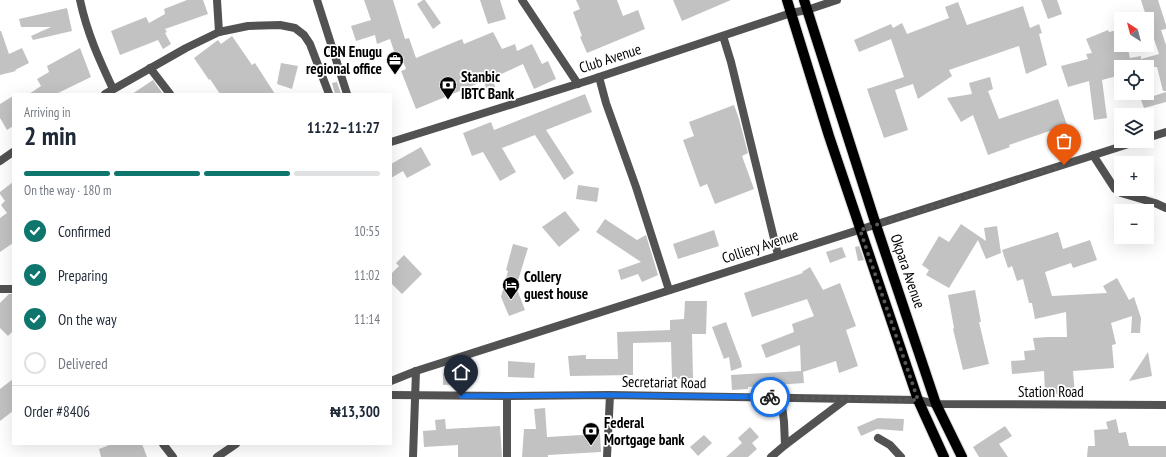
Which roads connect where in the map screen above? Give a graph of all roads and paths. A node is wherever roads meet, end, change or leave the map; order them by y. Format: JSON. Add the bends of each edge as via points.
{"nodes":[{"id":1,"x":80,"y":0,"type":"edge"},
{"id":2,"x":217,"y":0,"type":"edge"},
{"id":3,"x":317,"y":0,"type":"edge"},
{"id":4,"x":522,"y":0,"type":"edge"},
{"id":5,"x":786,"y":0,"type":"edge"},
{"id":6,"x":837,"y":0,"type":"edge"},
{"id":7,"x":806,"y":5,"type":"edge"},
{"id":8,"x":791,"y":13,"type":"junction"},
{"id":9,"x":219,"y":32,"type":"junction"},
{"id":10,"x":723,"y":36,"type":"junction"},
{"id":11,"x":150,"y":68,"type":"junction"},
{"id":12,"x":599,"y":77,"type":"junction"},
{"id":13,"x":578,"y":84,"type":"junction"},
{"id":14,"x":113,"y":89,"type":"junction"},
{"id":15,"x":107,"y":93,"type":"edge"},
{"id":16,"x":169,"y":93,"type":"edge"},
{"id":17,"x":329,"y":93,"type":"edge"},
{"id":18,"x":348,"y":93,"type":"edge"},
{"id":19,"x":1166,"y":132,"type":"edge"},
{"id":20,"x":1154,"y":136,"type":"edge"},
{"id":21,"x":392,"y":142,"type":"edge"},
{"id":22,"x":1116,"y":148,"type":"edge"},
{"id":23,"x":12,"y":153,"type":"edge"},
{"id":24,"x":1093,"y":155,"type":"junction"},
{"id":25,"x":0,"y":160,"type":"edge"},
{"id":26,"x":1166,"y":208,"type":"edge"},
{"id":27,"x":876,"y":225,"type":"junction"},
{"id":28,"x":860,"y":230,"type":"junction"},
{"id":29,"x":778,"y":255,"type":"junction"},
{"id":30,"x":0,"y":289,"type":"edge"},
{"id":31,"x":12,"y":289,"type":"edge"},
{"id":32,"x":669,"y":290,"type":"junction"},
{"id":33,"x":416,"y":372,"type":"junction"},
{"id":34,"x":392,"y":381,"type":"edge"},
{"id":35,"x":392,"y":395,"type":"edge"},
{"id":36,"x":610,"y":395,"type":"junction"},
{"id":37,"x":414,"y":396,"type":"junction"},
{"id":38,"x":507,"y":396,"type":"junction"},
{"id":39,"x":781,"y":397,"type":"junction"},
{"id":40,"x":846,"y":399,"type":"junction"},
{"id":41,"x":918,"y":400,"type":"junction"},
{"id":42,"x":936,"y":404,"type":"junction"},
{"id":43,"x":1166,"y":405,"type":"edge"},
{"id":44,"x":878,"y":438,"type":"dead end"},
{"id":45,"x":164,"y":445,"type":"edge"},
{"id":46,"x":235,"y":445,"type":"edge"},
{"id":47,"x":785,"y":445,"type":"junction"},
{"id":48,"x":173,"y":457,"type":"edge"},
{"id":49,"x":217,"y":457,"type":"edge"},
{"id":50,"x":413,"y":457,"type":"edge"},
{"id":51,"x":506,"y":457,"type":"edge"},
{"id":52,"x":607,"y":457,"type":"edge"},
{"id":53,"x":772,"y":457,"type":"edge"},
{"id":54,"x":901,"y":457,"type":"edge"},
{"id":55,"x":944,"y":457,"type":"edge"},
{"id":56,"x":962,"y":457,"type":"edge"}],
"edges":[{"from":1,"to":14,"type":"street","via":[[84,22]]},
{"from":2,"to":9,"type":"street"},
{"from":3,"to":18,"type":"street"},
{"from":4,"to":13,"type":"street"},
{"from":5,"to":8,"type":"main road"},
{"from":6,"to":7,"type":"street","name":"Club Avenue"},
{"from":7,"to":8,"type":"street","name":"Club Avenue"},
{"from":7,"to":27,"type":"main road","name":"Okpara Avenue"},
{"from":8,"to":10,"type":"street","name":"Club Avenue"},
{"from":8,"to":28,"type":"main road"},
{"from":9,"to":11,"type":"street"},
{"from":9,"to":17,"type":"street","via":[[248,26],[280,25],[295,28],[310,44]]},
{"from":10,"to":12,"type":"street","name":"Club Avenue"},
{"from":10,"to":29,"type":"street"},
{"from":11,"to":14,"type":"street"},
{"from":11,"to":16,"type":"street"},
{"from":12,"to":13,"type":"street","name":"Club Avenue"},
{"from":12,"to":32,"type":"street"},
{"from":13,"to":21,"type":"street","name":"Club Avenue"},
{"from":14,"to":15,"type":"street"},
{"from":19,"to":20,"type":"street"},
{"from":22,"to":24,"type":"street","name":"Colliery Avenue"},
{"from":23,"to":25,"type":"street"},
{"from":24,"to":26,"type":"street","via":[[1115,189]]},
{"from":24,"to":27,"type":"street","name":"Colliery Avenue"},
{"from":27,"to":28,"type":"street","name":"Colliery Avenue"},
{"from":27,"to":42,"type":"main road","name":"Okpara Avenue"},
{"from":28,"to":29,"type":"street","name":"Colliery Avenue"},
{"from":28,"to":41,"type":"main road"},
{"from":29,"to":32,"type":"street","name":"Colliery Avenue"},
{"from":30,"to":31,"type":"street"},
{"from":32,"to":33,"type":"street","name":"Colliery Avenue"},
{"from":33,"to":34,"type":"street","name":"Colliery Avenue"},
{"from":33,"to":37,"type":"street"},
{"from":35,"to":37,"type":"street","name":"Secretariat Road"},
{"from":36,"to":38,"type":"street","name":"Secretariat Road"},
{"from":36,"to":39,"type":"street","name":"Secretariat Road"},
{"from":36,"to":52,"type":"street"},
{"from":37,"to":38,"type":"street","name":"Secretariat Road"},
{"from":37,"to":50,"type":"street"},
{"from":38,"to":51,"type":"street"},
{"from":39,"to":40,"type":"street","name":"Secretariat Road"},
{"from":39,"to":47,"type":"street"},
{"from":40,"to":41,"type":"street","name":"Secretariat Road"},
{"from":40,"to":47,"type":"street"},
{"from":41,"to":42,"type":"street","name":"Secretariat Road"},
{"from":41,"to":55,"type":"main road"},
{"from":42,"to":43,"type":"street","name":"Station Road"},
{"from":42,"to":56,"type":"main road","name":"Okpara Avenue"},
{"from":44,"to":54,"type":"street","via":[[890,445]]},
{"from":45,"to":48,"type":"street"},
{"from":46,"to":49,"type":"street"},
{"from":47,"to":53,"type":"street"}]}
